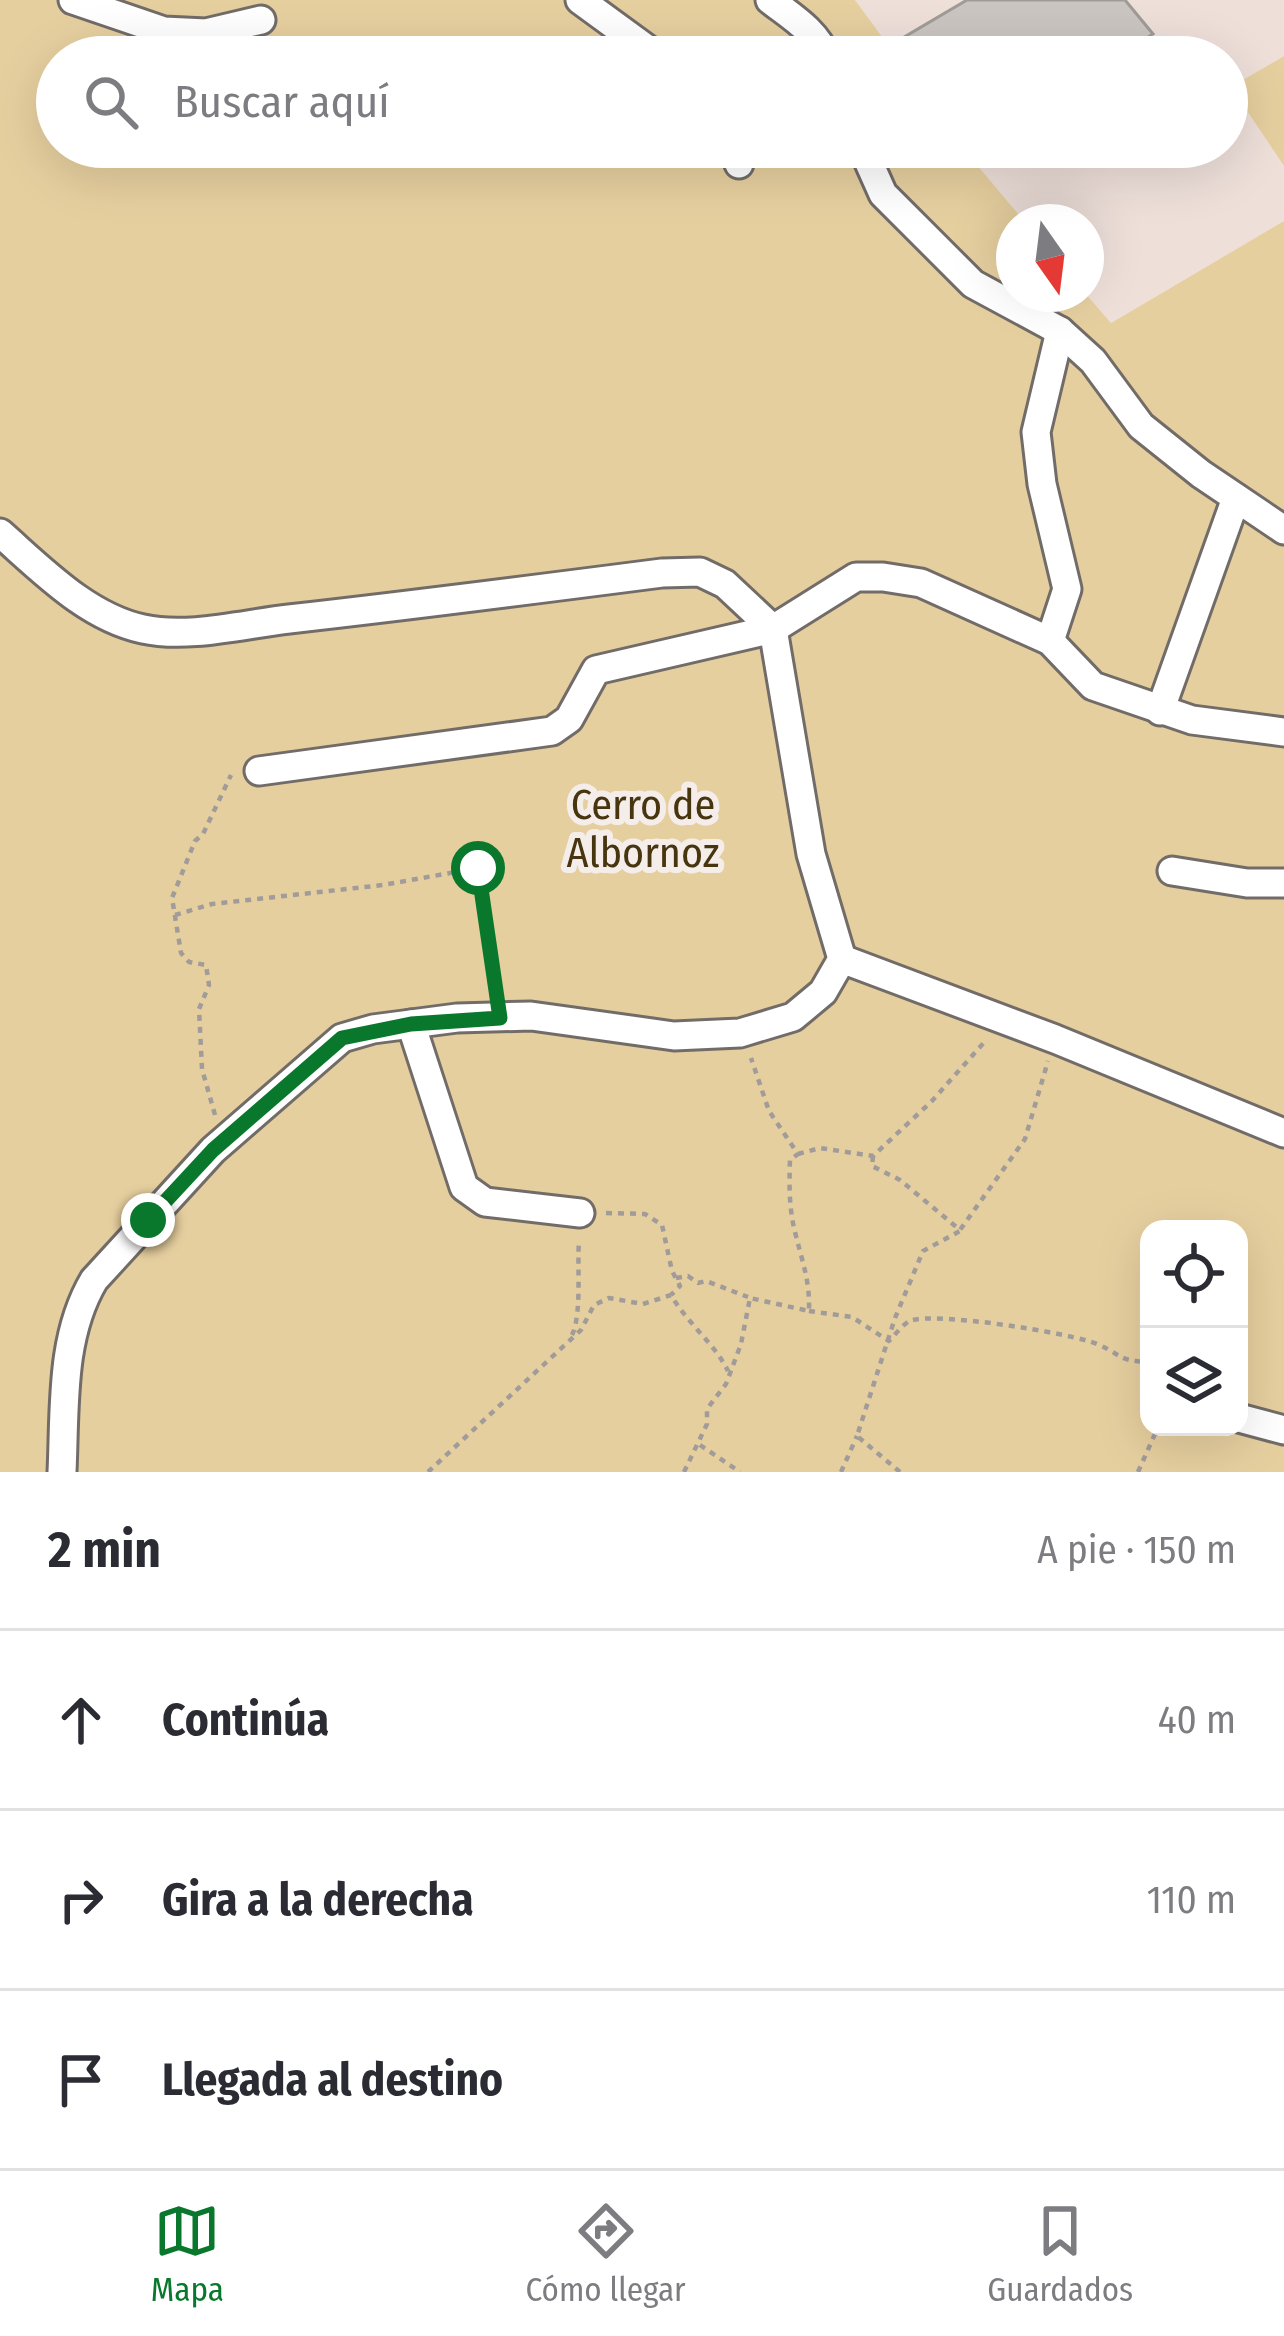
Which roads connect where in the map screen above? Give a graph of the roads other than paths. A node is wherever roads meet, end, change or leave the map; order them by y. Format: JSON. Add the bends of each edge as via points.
{"nodes":[{"id":1,"x":73,"y":0,"type":"edge"},
{"id":2,"x":580,"y":0,"type":"edge"},
{"id":3,"x":770,"y":0,"type":"edge"},
{"id":4,"x":261,"y":20,"type":"dead end"},
{"id":5,"x":629,"y":36,"type":"edge"},
{"id":6,"x":814,"y":36,"type":"edge"},
{"id":7,"x":871,"y":168,"type":"edge"},
{"id":8,"x":1060,"y":331,"type":"junction"},
{"id":9,"x":1236,"y":498,"type":"junction"},
{"id":10,"x":1284,"y":530,"type":"edge"},
{"id":11,"x":0,"y":533,"type":"edge"},
{"id":12,"x":773,"y":629,"type":"junction"},
{"id":13,"x":1050,"y":641,"type":"junction"},
{"id":14,"x":1160,"y":711,"type":"junction"},
{"id":15,"x":1284,"y":732,"type":"edge"},
{"id":16,"x":259,"y":771,"type":"road end"},
{"id":17,"x":1172,"y":871,"type":"dead end"},
{"id":18,"x":1284,"y":883,"type":"edge"},
{"id":19,"x":842,"y":959,"type":"junction"},
{"id":20,"x":411,"y":1024,"type":"junction"},
{"id":21,"x":1284,"y":1133,"type":"edge"},
{"id":22,"x":580,"y":1213,"type":"road end"},
{"id":23,"x":1248,"y":1420,"type":"edge"},
{"id":24,"x":1284,"y":1430,"type":"edge"},
{"id":25,"x":62,"y":1472,"type":"edge"}],
"edges":[{"from":1,"to":4,"type":"street","via":[[164,31],[206,33]]},
{"from":2,"to":5,"type":"street"},
{"from":3,"to":6,"type":"street"},
{"from":7,"to":8,"type":"street","via":[[883,194],[973,284]]},
{"from":8,"to":9,"type":"street","via":[[1141,426]]},
{"from":8,"to":13,"type":"street","via":[[1036,432],[1067,589]]},
{"from":9,"to":10,"type":"street"},
{"from":9,"to":14,"type":"street"},
{"from":11,"to":12,"type":"street","via":[[89,605],[148,630],[700,572]]},
{"from":12,"to":13,"type":"street","via":[[856,578],[883,577],[920,583]]},
{"from":12,"to":16,"type":"street","via":[[596,670],[569,719],[553,731]]},
{"from":12,"to":19,"type":"street","via":[[811,854]]},
{"from":13,"to":14,"type":"street","via":[[1094,686]]},
{"from":14,"to":15,"type":"street"},
{"from":17,"to":18,"type":"street"},
{"from":19,"to":20,"type":"street","via":[[823,992],[793,1017],[740,1033],[674,1036],[531,1016]]},
{"from":19,"to":21,"type":"street"},
{"from":20,"to":22,"type":"street","via":[[464,1187],[485,1202]]},
{"from":20,"to":25,"type":"street","via":[[342,1038],[219,1145],[94,1280],[74,1329]]},
{"from":23,"to":24,"type":"street"}]}
